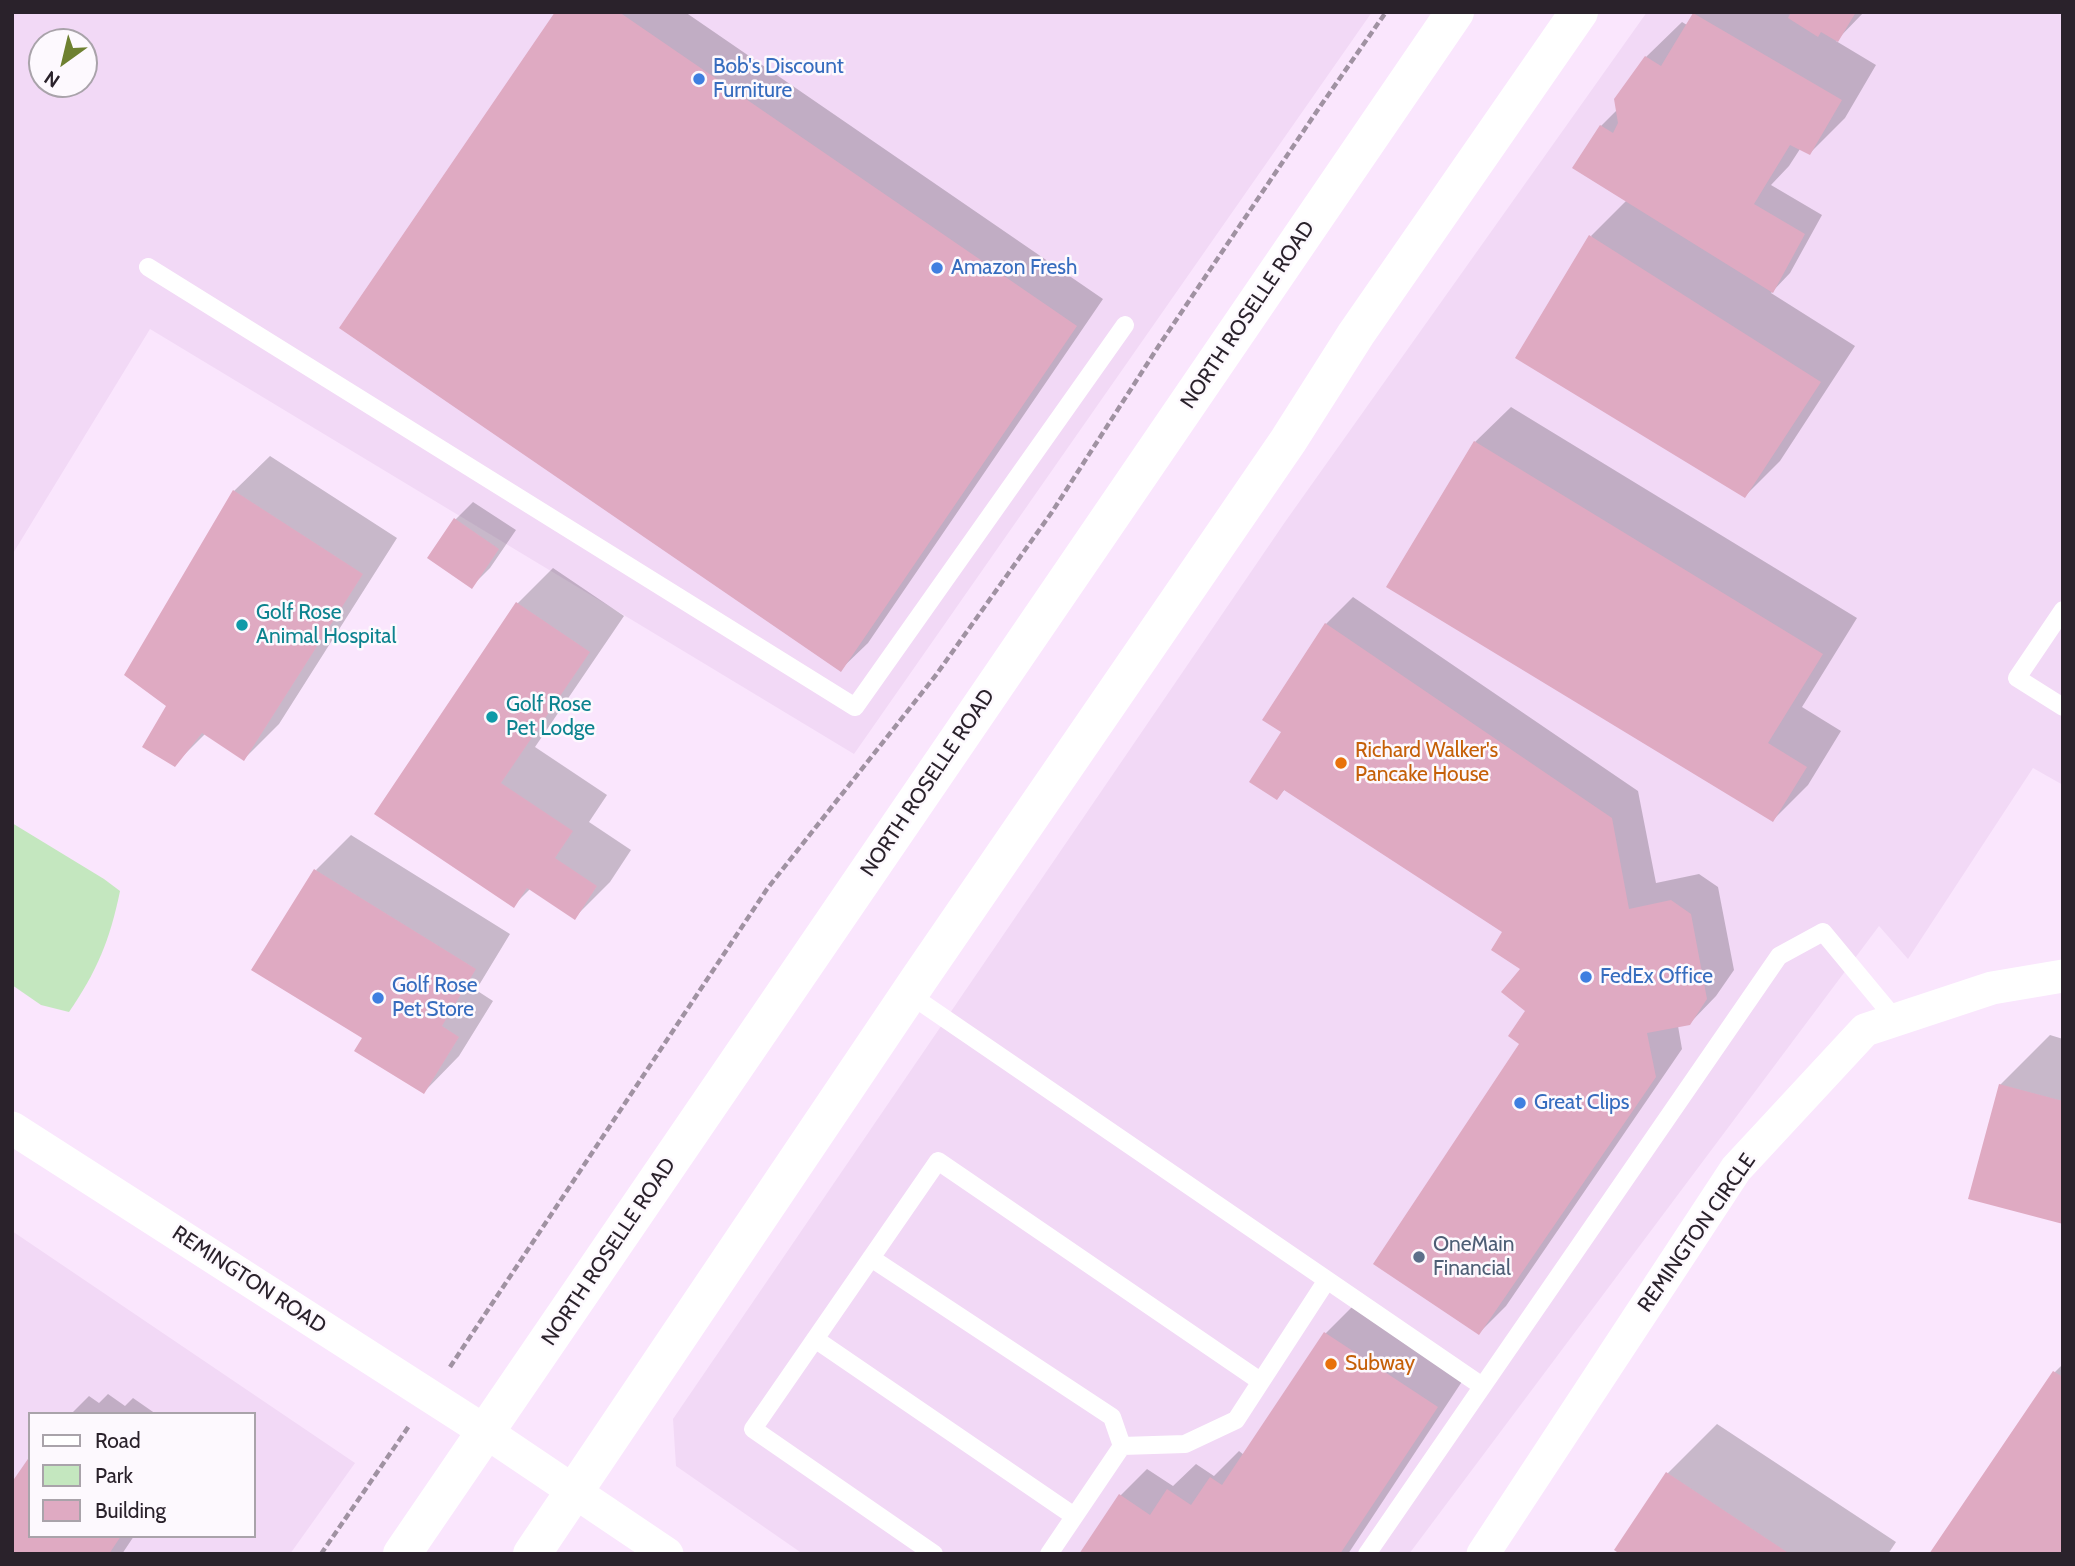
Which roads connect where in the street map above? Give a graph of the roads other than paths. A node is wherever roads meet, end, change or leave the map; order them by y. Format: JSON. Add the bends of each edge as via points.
{"nodes":[{"id":1,"x":1455,"y":12,"type":"edge"},
{"id":2,"x":1579,"y":12,"type":"edge"},
{"id":3,"x":148,"y":267,"type":"dead end"},
{"id":4,"x":1125,"y":325,"type":"dead end"},
{"id":5,"x":2063,"y":610,"type":"edge"},
{"id":6,"x":2063,"y":707,"type":"edge"},
{"id":7,"x":2063,"y":976,"type":"edge"},
{"id":8,"x":909,"y":994,"type":"junction"},
{"id":9,"x":1896,"y":1020,"type":"junction"},
{"id":10,"x":12,"y":1128,"type":"edge"},
{"id":11,"x":871,"y":1258,"type":"junction"},
{"id":12,"x":1327,"y":1280,"type":"junction"},
{"id":13,"x":815,"y":1339,"type":"junction"},
{"id":14,"x":1261,"y":1381,"type":"junction"},
{"id":15,"x":1482,"y":1386,"type":"junction"},
{"id":16,"x":486,"y":1432,"type":"junction"},
{"id":17,"x":1122,"y":1446,"type":"junction"},
{"id":18,"x":574,"y":1493,"type":"junction"},
{"id":19,"x":1074,"y":1516,"type":"junction"},
{"id":20,"x":402,"y":1554,"type":"edge"},
{"id":21,"x":532,"y":1554,"type":"edge"},
{"id":22,"x":667,"y":1554,"type":"edge"},
{"id":23,"x":934,"y":1554,"type":"edge"},
{"id":24,"x":1049,"y":1554,"type":"edge"},
{"id":25,"x":1367,"y":1554,"type":"edge"},
{"id":26,"x":1483,"y":1554,"type":"edge"}],
"edges":[{"from":1,"to":16,"type":"main road","name":"NORTH ROSELLE ROAD"},
{"from":2,"to":8,"type":"main road"},
{"from":3,"to":4,"type":"lane","via":[[856,707]]},
{"from":5,"to":6,"type":"lane","via":[[2017,678]]},
{"from":7,"to":9,"type":"street","name":"REMINGTON CIRCLE","via":[[1992,988]]},
{"from":8,"to":12,"type":"lane"},
{"from":8,"to":18,"type":"main road"},
{"from":9,"to":15,"type":"lane","via":[[1823,932],[1779,956]]},
{"from":9,"to":26,"type":"street","name":"REMINGTON CIRCLE","via":[[1865,1030],[1736,1169]]},
{"from":10,"to":16,"type":"street","name":"REMINGTON ROAD"},
{"from":11,"to":13,"type":"lane"},
{"from":11,"to":14,"type":"lane","via":[[937,1161]]},
{"from":11,"to":17,"type":"lane","via":[[1112,1417]]},
{"from":12,"to":14,"type":"lane"},
{"from":12,"to":15,"type":"lane"},
{"from":13,"to":19,"type":"lane"},
{"from":13,"to":23,"type":"lane","via":[[753,1430]]},
{"from":14,"to":17,"type":"lane","via":[[1236,1420],[1198,1438],[1185,1444]]},
{"from":15,"to":25,"type":"lane"},
{"from":16,"to":18,"type":"street"},
{"from":16,"to":20,"type":"main road","name":"NORTH ROSELLE ROAD"},
{"from":17,"to":19,"type":"lane"},
{"from":18,"to":21,"type":"main road"},
{"from":18,"to":22,"type":"street"},
{"from":19,"to":24,"type":"lane"}]}
